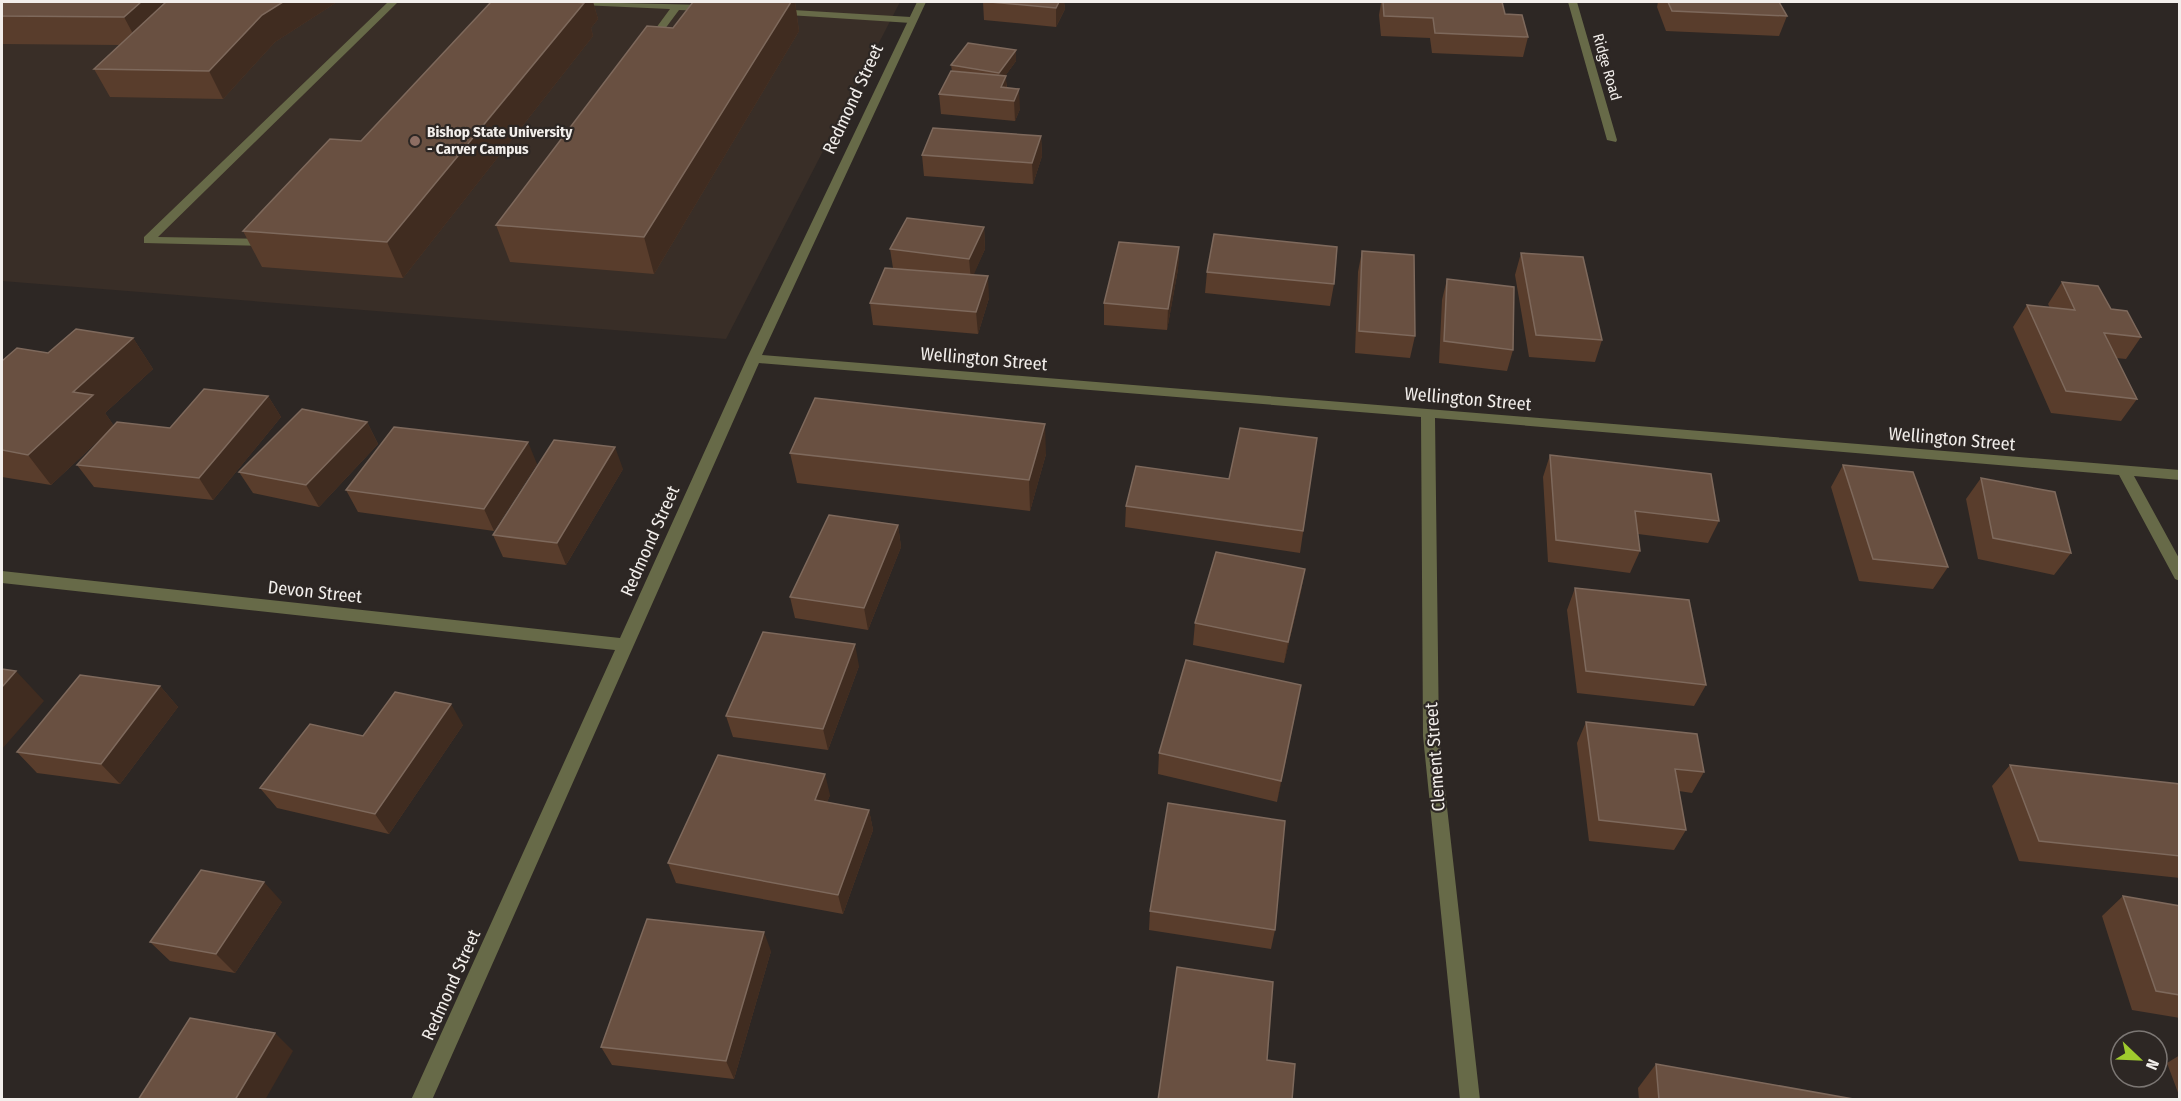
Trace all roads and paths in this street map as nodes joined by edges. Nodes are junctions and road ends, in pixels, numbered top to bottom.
1 (393, 2) edge
2 (580, 2) edge
3 (805, 2) edge
4 (921, 2) edge
5 (1572, 2) edge
6 (676, 7) junction
7 (717, 8) edge
8 (769, 11) edge
9 (801, 13) junction
10 (911, 20) junction
11 (641, 54) edge
12 (1612, 140) dead end
13 (275, 235) edge
14 (754, 358) junction
15 (1428, 414) junction
16 (2124, 471) junction
17 (2180, 475) edge
18 (2180, 575) edge
19 (2, 576) edge
20 (624, 645) junction
21 (421, 1100) edge
22 (1470, 1100) edge

1 - 13 street
2 - 6 street
3 - 9 street
4 - 10 street, Redmond Street
5 - 12 street, Ridge Road
6 - 7 street
6 - 11 street
8 - 9 street
9 - 10 street
10 - 14 street, Redmond Street
14 - 15 street, Wellington Street
14 - 20 street, Redmond Street
15 - 16 street, Wellington Street
15 - 22 street, Clement Street
16 - 17 street, Wellington Street
16 - 18 street
19 - 20 street, Devon Street
20 - 21 street, Redmond Street

